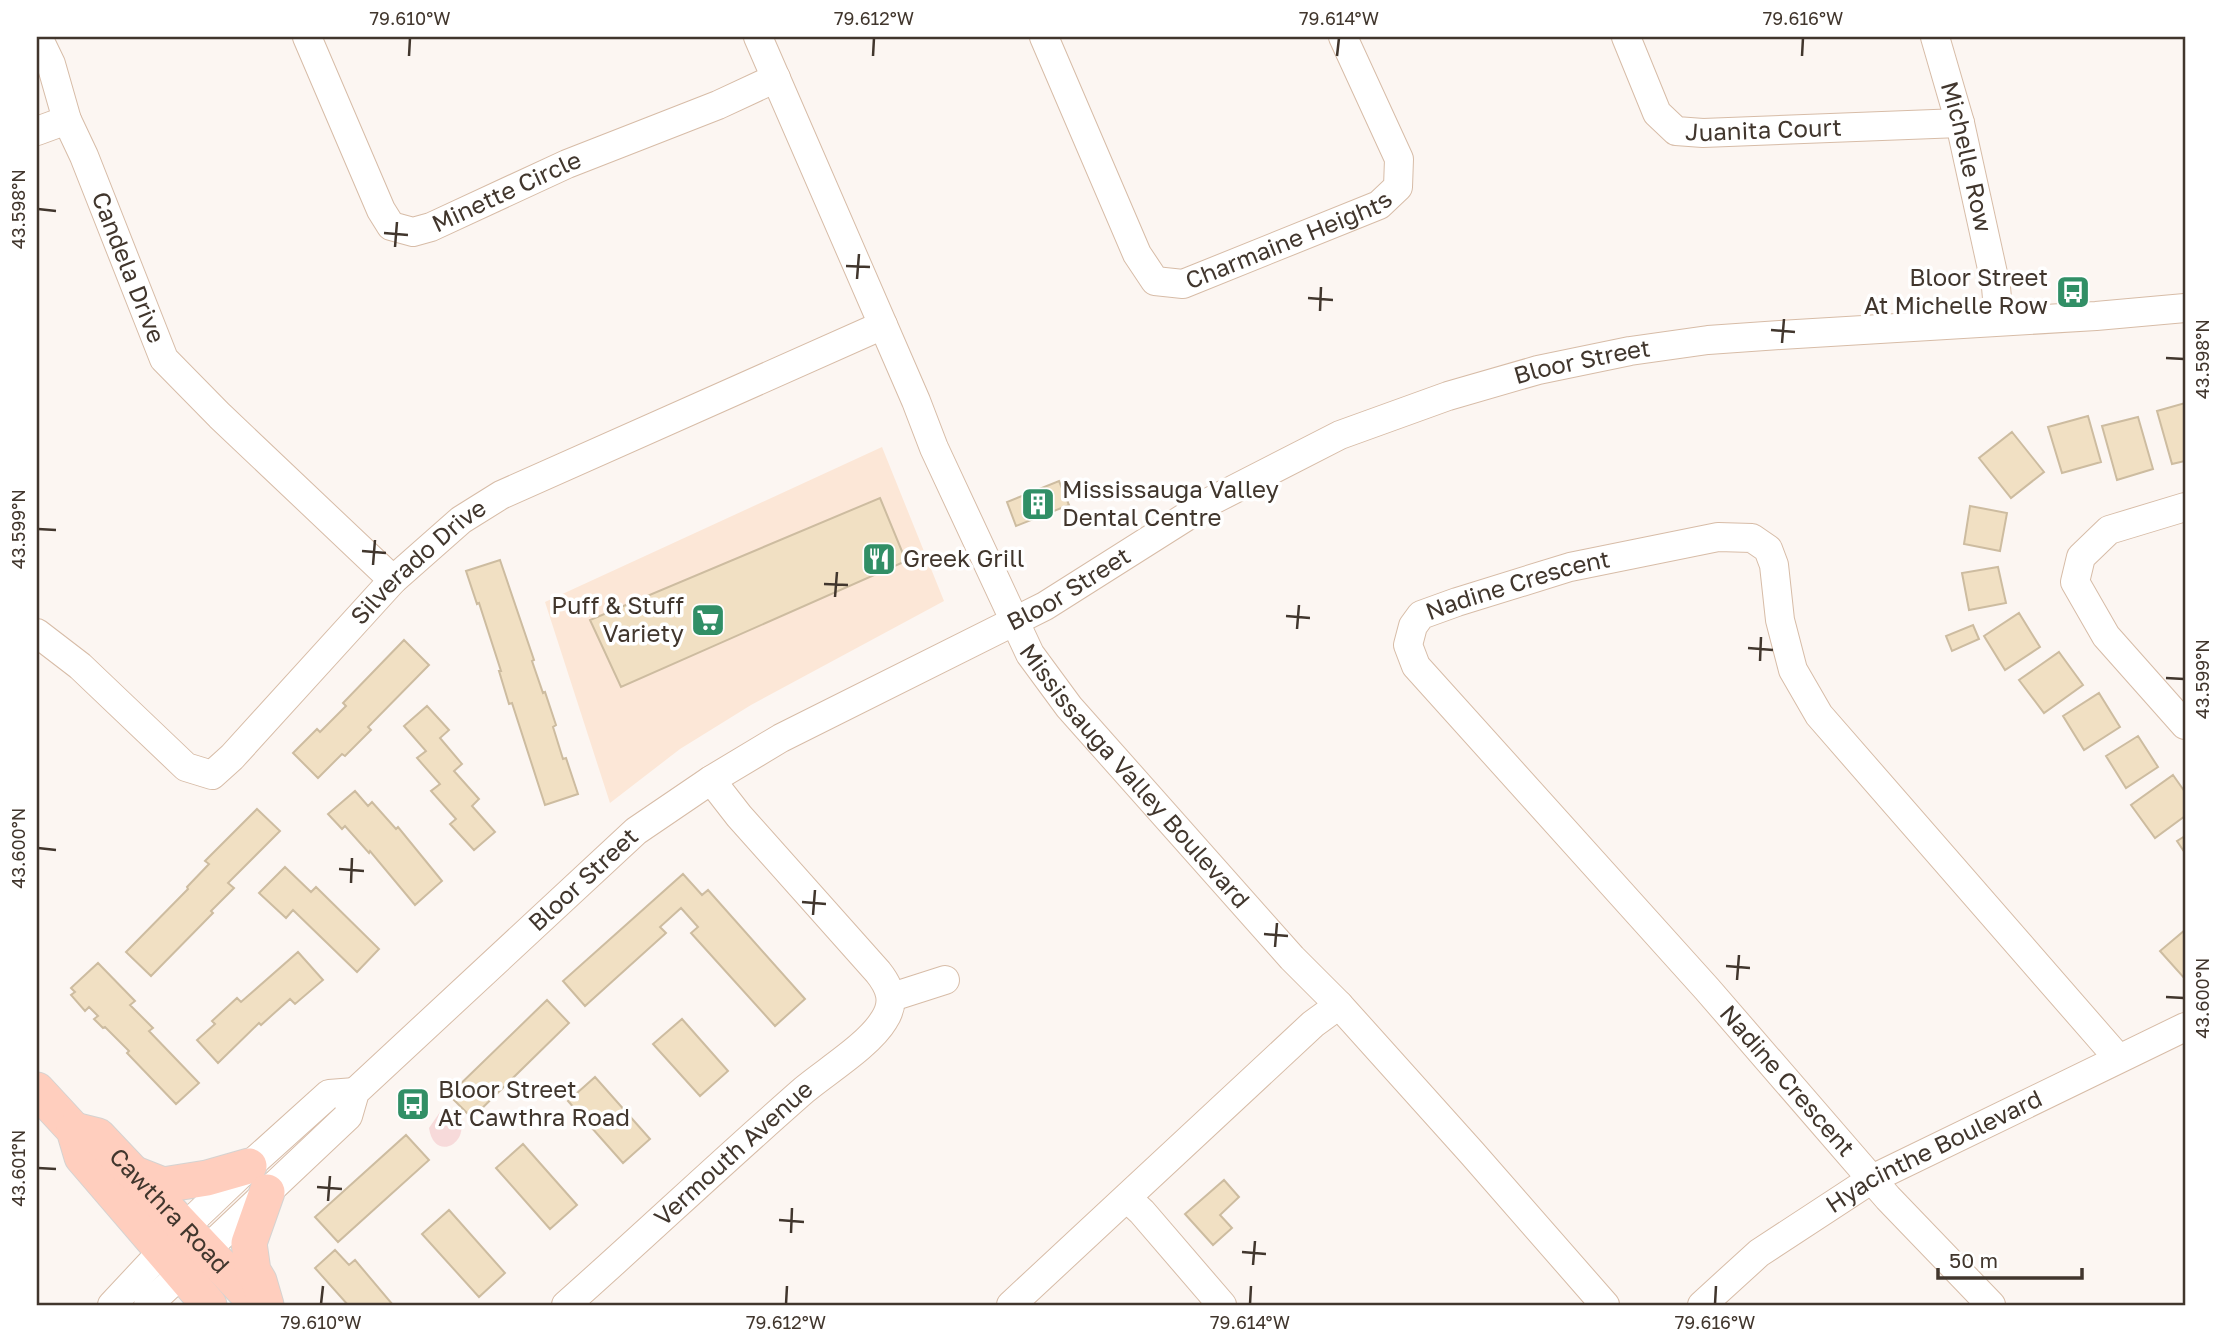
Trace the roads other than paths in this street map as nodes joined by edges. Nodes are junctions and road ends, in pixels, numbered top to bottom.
1 (38, 37) edge
2 (307, 37) edge
3 (758, 37) edge
4 (1044, 37) edge
5 (1343, 37) edge
6 (1626, 37) edge
7 (1935, 37) edge
8 (776, 78) junction
9 (67, 120) junction
10 (1960, 123) junction
11 (37, 131) edge
12 (2185, 308) edge
13 (1998, 321) junction
14 (883, 325) junction
15 (2185, 507) edge
16 (393, 580) junction
17 (1014, 621) junction
18 (37, 633) edge
19 (2185, 725) edge
20 (711, 780) junction
21 (945, 980) dead end
22 (892, 997) junction
23 (1339, 1004) junction
24 (2185, 1027) edge
25 (2118, 1058) junction
26 (37, 1090) edge
27 (74, 1130) junction
28 (135, 1174) junction
29 (258, 1179) junction
30 (1872, 1179) junction
31 (1128, 1199) junction
32 (182, 1251) junction
33 (112, 1305) edge
34 (148, 1305) edge
35 (209, 1305) edge
36 (258, 1305) edge
37 (266, 1305) edge
38 (566, 1305) edge
39 (1011, 1305) edge
40 (1222, 1305) edge
41 (1605, 1305) edge
42 (1702, 1305) edge
43 (1991, 1305) edge

1 - 9 street, Candela Drive
2 - 8 street, Minette Circle
3 - 8 street, Mississauga Valley Boulevard
4 - 5 street, Charmaine Heights
6 - 10 street, Juanita Court
7 - 10 street, Michelle Row
8 - 14 street, Mississauga Valley Boulevard
9 - 11 street
9 - 16 street, Candela Drive
10 - 13 street, Michelle Row
12 - 13 street, Bloor Street
13 - 17 street, Bloor Street
14 - 16 street, Silverado Drive
14 - 17 street, Mississauga Valley Boulevard
15 - 19 street
16 - 18 street, Silverado Drive
17 - 20 street, Bloor Street
17 - 23 street, Mississauga Valley Boulevard
20 - 22 street
20 - 29 street, Bloor Street
21 - 22 street
22 - 38 street, Vermouth Avenue
23 - 31 street
23 - 41 street, Mississauga Valley Boulevard
24 - 25 street, Hyacinthe Boulevard
25 - 30 street, Hyacinthe Boulevard
25 - 30 street, Nadine Crescent
26 - 27 main road, Cawthra Road
27 - 28 main road, Cawthra Road
27 - 32 main road, Cawthra Road
28 - 29 main road
28 - 32 main road, Cawthra Road
29 - 32 street, Bloor Street
29 - 37 main road
30 - 42 street, Hyacinthe Boulevard
30 - 43 street, Nadine Crescent
31 - 39 street
31 - 40 street
32 - 33 street, Bloor Street
32 - 34 street, Bloor Street
32 - 35 main road, Cawthra Road
32 - 36 main road, Cawthra Road

